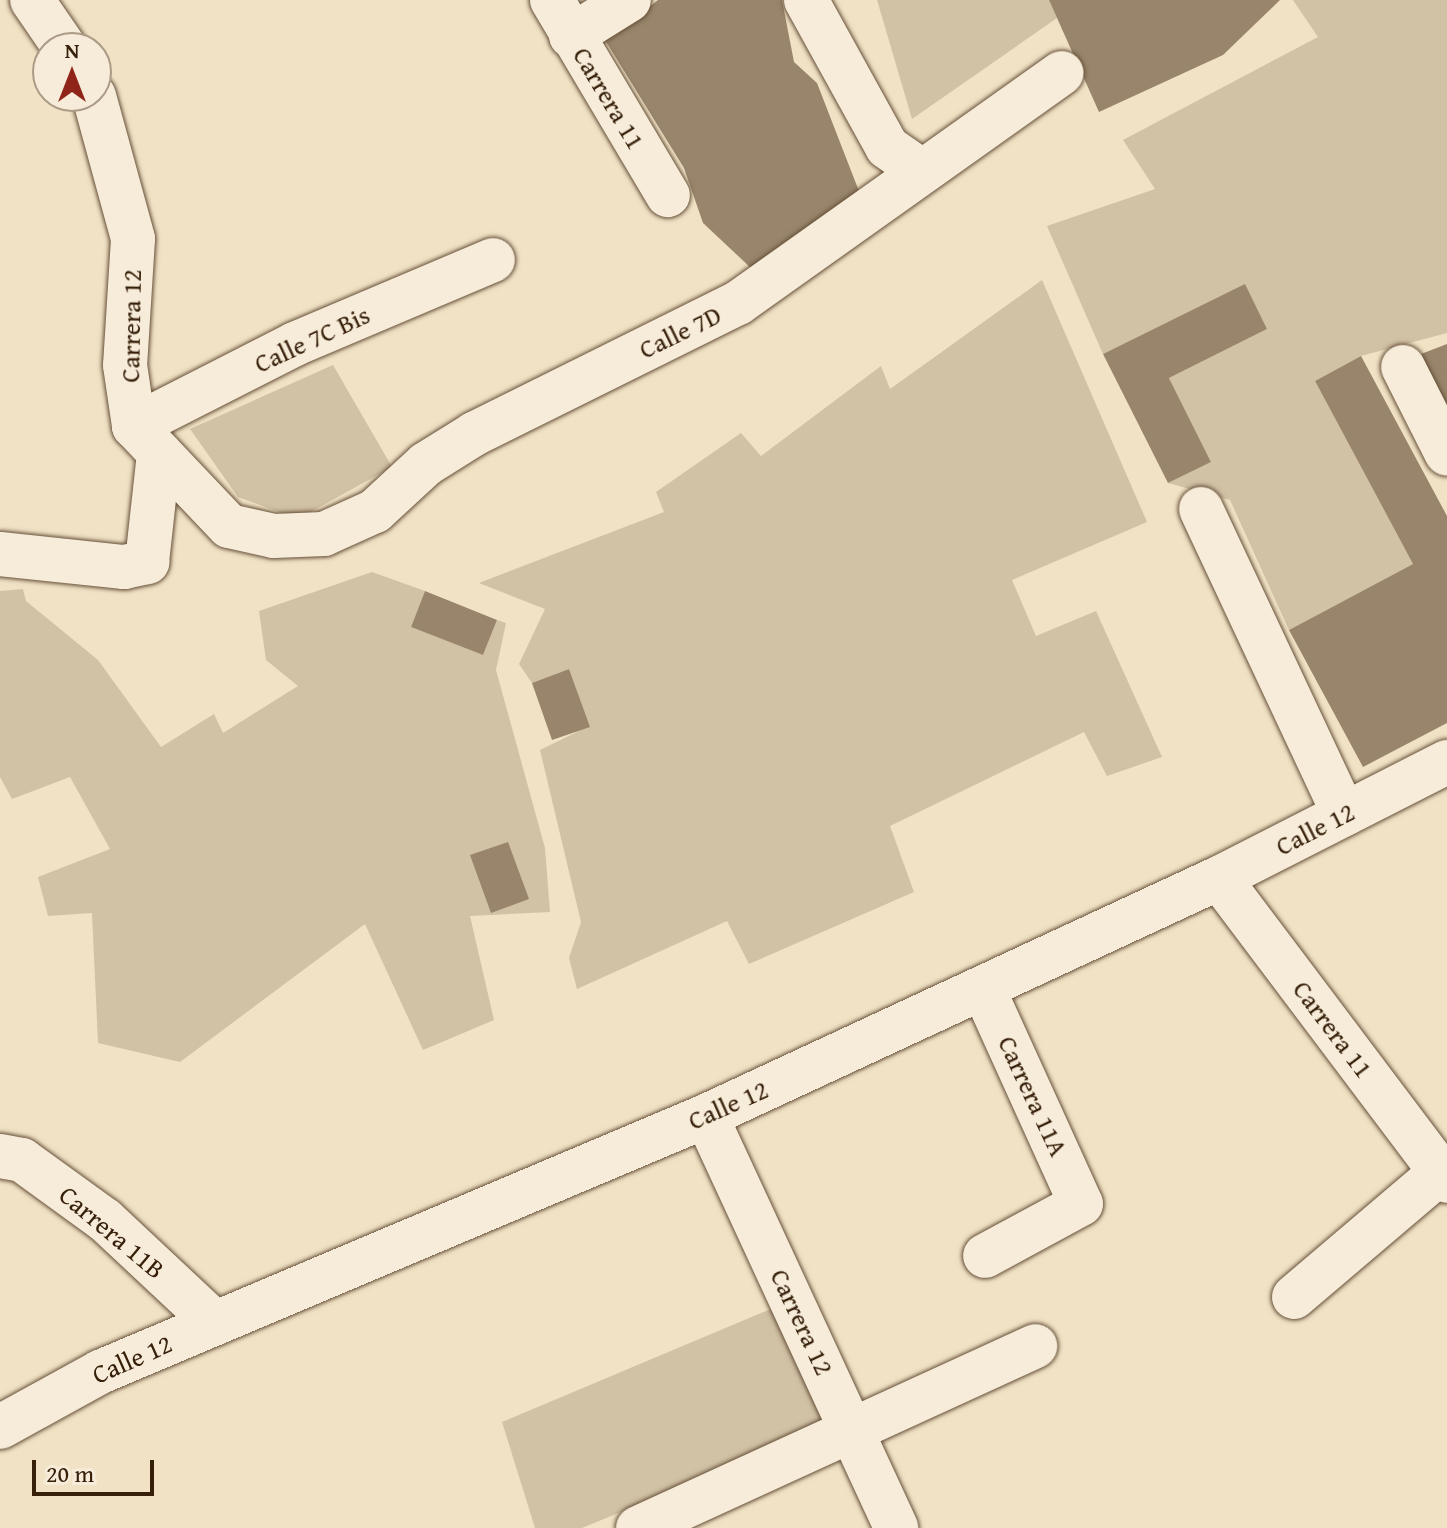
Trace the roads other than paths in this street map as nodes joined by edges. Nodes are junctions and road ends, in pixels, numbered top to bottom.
1 (32, 0) edge
2 (629, 0) edge
3 (806, 0) edge
4 (562, 18) edge
5 (54, 32) edge
6 (1062, 73) dead end
7 (98, 112) edge
8 (920, 170) junction
9 (668, 195) dead end
10 (493, 260) dead end
11 (1403, 367) dead end
12 (147, 439) junction
13 (1447, 454) edge
14 (1201, 509) dead end
15 (0, 554) edge
16 (1447, 762) edge
17 (1344, 814) junction
18 (1219, 878) junction
19 (983, 988) junction
20 (706, 1116) junction
21 (0, 1156) edge
22 (1444, 1176) edge
23 (985, 1256) dead end
24 (1294, 1297) dead end
25 (215, 1323) junction
26 (1035, 1346) dead end
27 (0, 1427) edge
28 (852, 1429) junction
29 (638, 1528) edge
30 (896, 1528) edge

1 - 5 street
2 - 4 street
3 - 8 street
4 - 9 street, Carrera 11
6 - 8 street, Calle 7D
7 - 12 street, Carrera 12
8 - 12 street, Calle 7D
10 - 12 street, Calle 7C Bis
11 - 13 street
12 - 15 street, Carrera 12
14 - 17 street
16 - 17 street, Calle 12
17 - 18 street, Calle 12
18 - 19 street, Calle 12
18 - 22 street, Carrera 11
19 - 20 street, Calle 12
19 - 23 street, Carrera 11A
20 - 25 street, Calle 12
20 - 28 street, Carrera 12
21 - 25 street, Carrera 11B
22 - 24 street
25 - 27 street, Calle 12
26 - 28 street
28 - 29 street
28 - 30 street, Carrera 12

